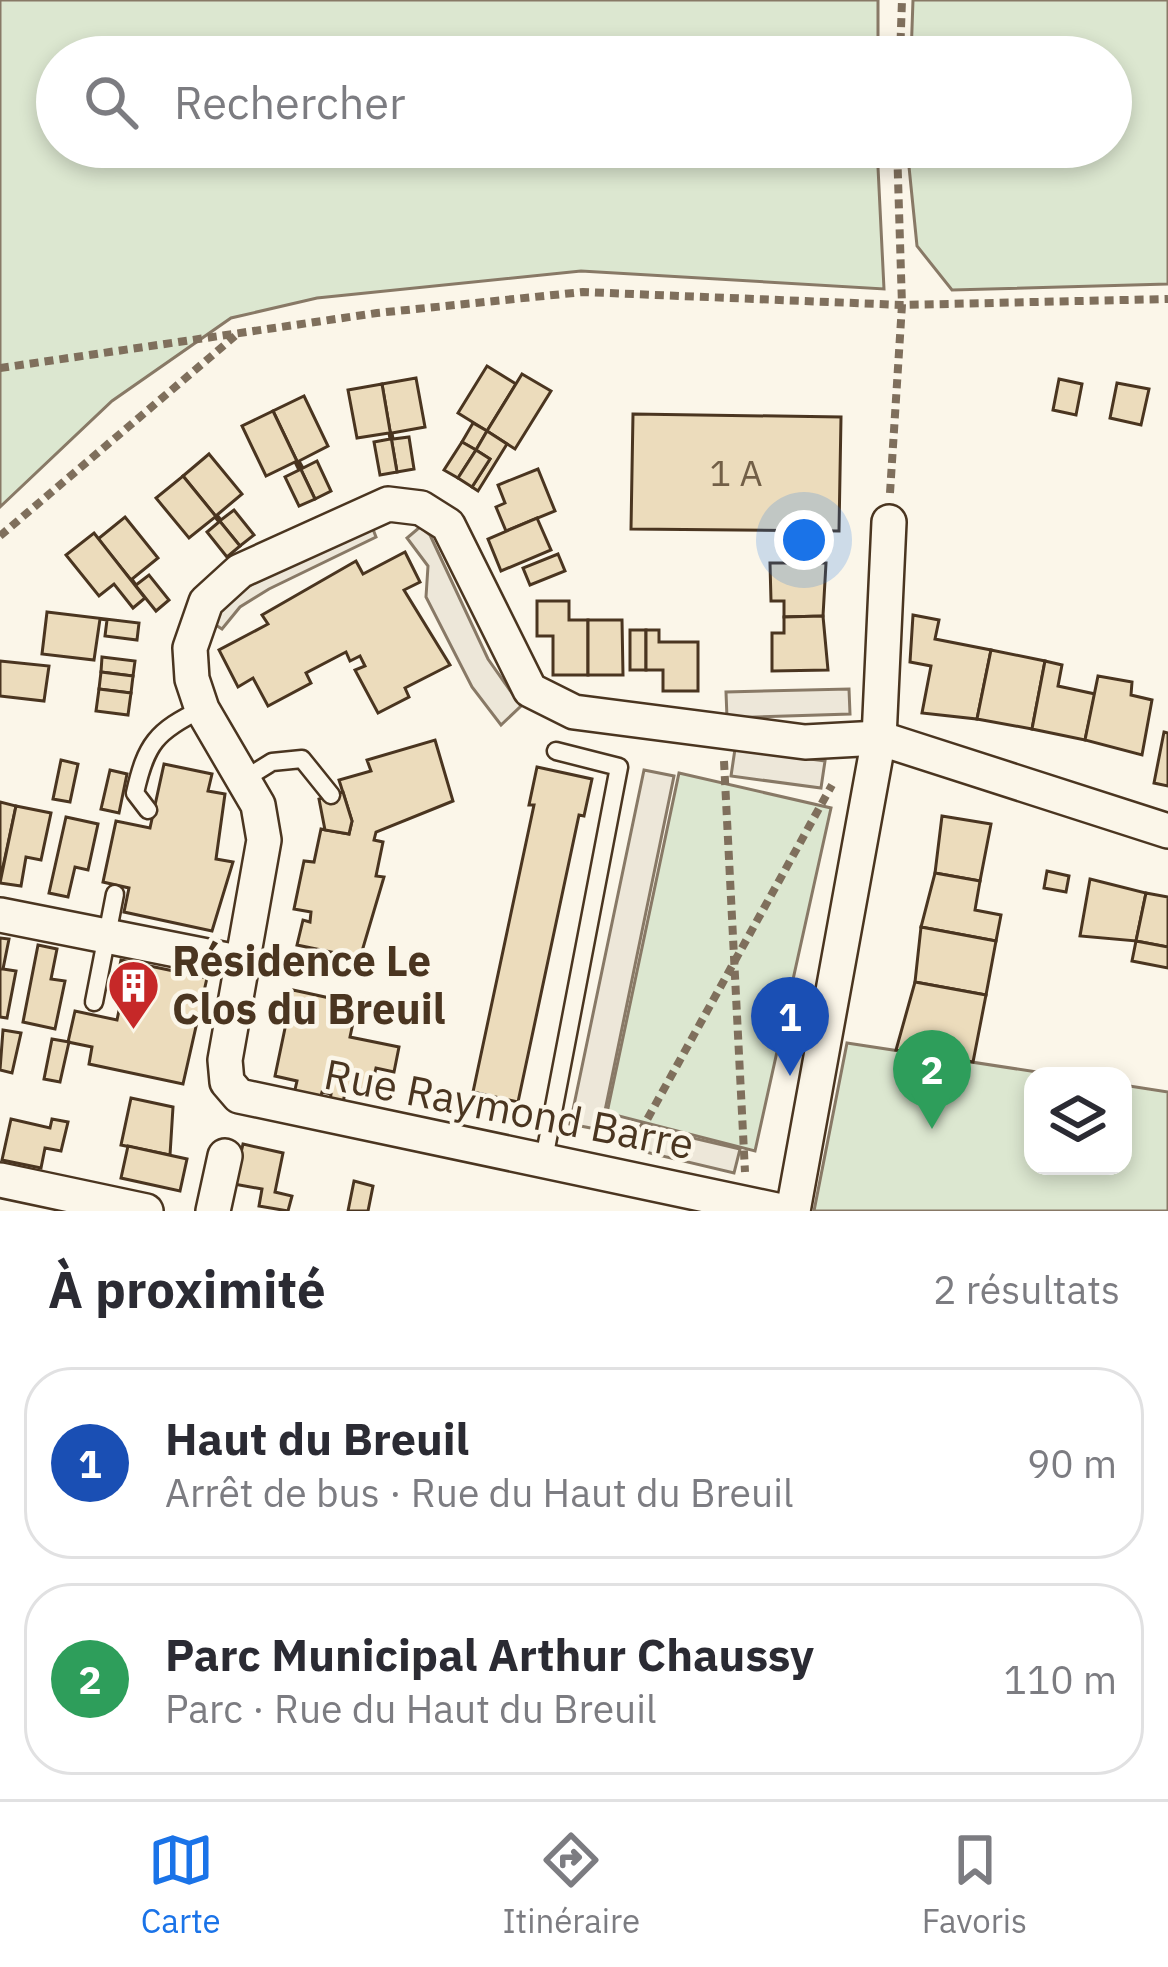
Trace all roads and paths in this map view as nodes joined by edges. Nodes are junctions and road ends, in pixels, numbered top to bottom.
1 (902, 0) edge
2 (901, 36) edge
3 (898, 168) edge
4 (1168, 299) edge
5 (902, 305) junction
6 (236, 335) junction
7 (0, 368) edge
8 (889, 522) joint
9 (0, 536) edge
10 (202, 709) junction
11 (722, 732) junction
12 (864, 738) junction
13 (556, 752) dead end
14 (243, 780) junction
15 (331, 795) dead end
16 (148, 811) dead end
17 (1168, 831) edge
18 (116, 894) dead end
19 (0, 915) edge
20 (107, 937) junction
21 (735, 963) junction
22 (242, 964) junction
23 (94, 1002) dead end
24 (225, 1156) dead end
25 (544, 1160) junction
26 (616, 1175) junction
27 (0, 1180) edge
28 (746, 1203) junction
29 (146, 1211) edge
30 (213, 1211) edge
31 (781, 1211) edge
32 (793, 1211) edge

1 - 2 path
3 - 5 path
4 - 5 path
5 - 6 path
5 - 8 path
6 - 7 path
6 - 9 path
8 - 12 street
10 - 11 street
10 - 14 street
10 - 16 lane
11 - 12 street
11 - 21 path
12 - 17 street
12 - 21 path
12 - 32 street
13 - 25 lane
14 - 15 lane
14 - 22 street
18 - 20 lane
19 - 20 street
20 - 22 street
20 - 23 lane
21 - 26 path
21 - 28 path
22 - 25 street, Rue Raymond Barre
24 - 30 street
25 - 26 street, Rue Raymond Barre
26 - 28 street, Rue Raymond Barre
27 - 29 street
28 - 31 street, Rue Raymond Barre

